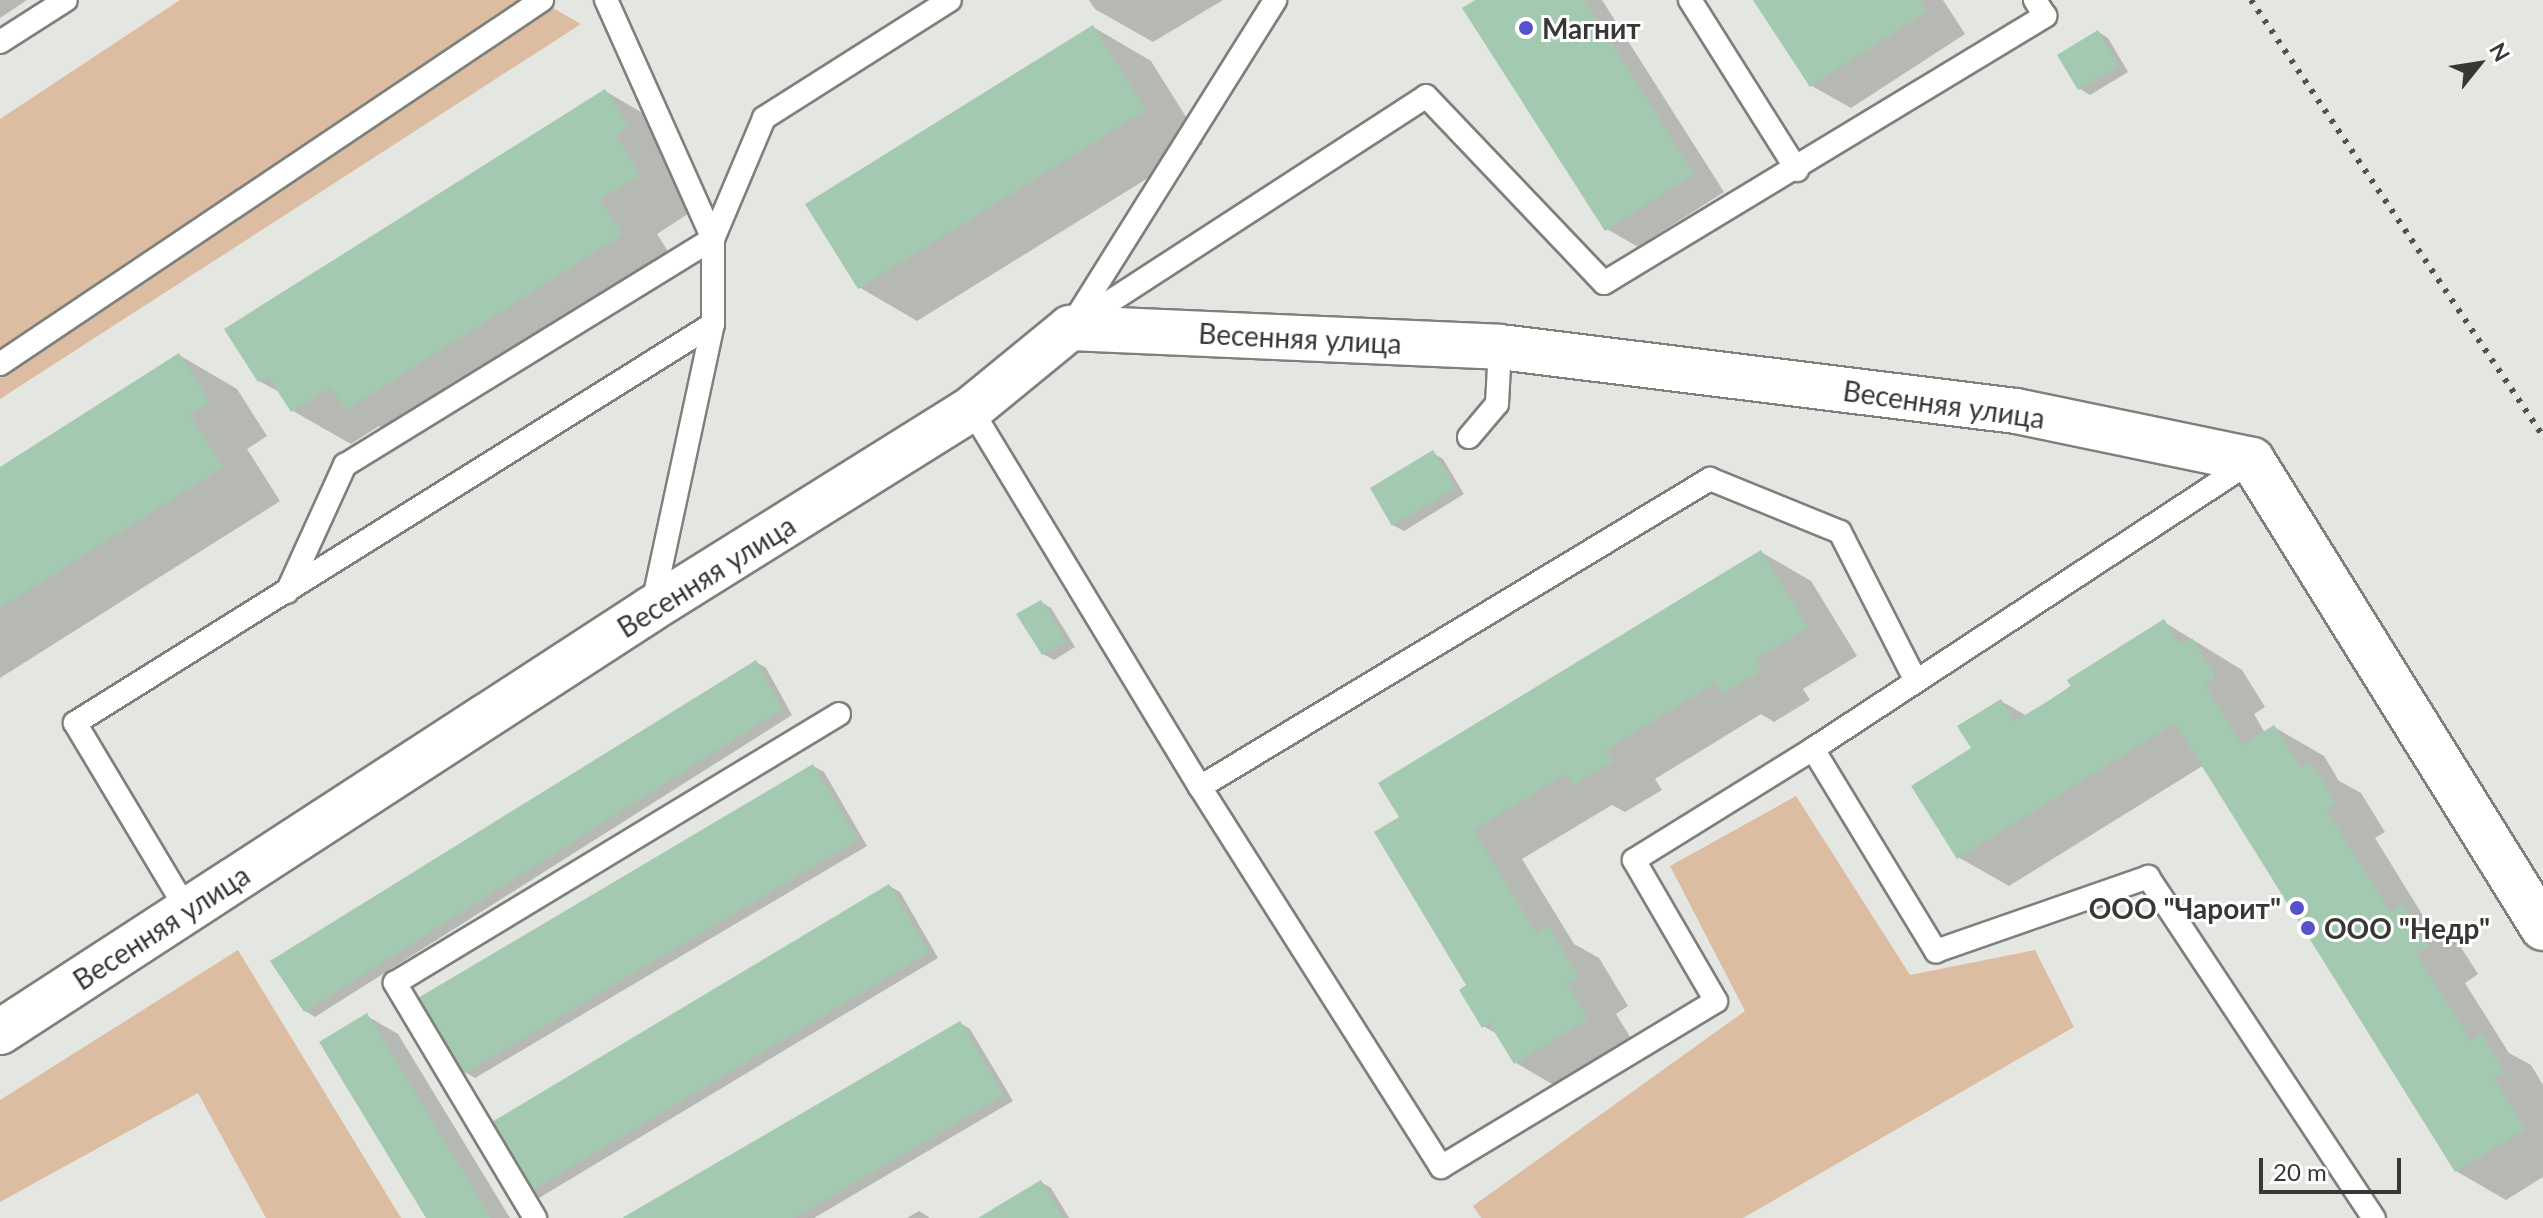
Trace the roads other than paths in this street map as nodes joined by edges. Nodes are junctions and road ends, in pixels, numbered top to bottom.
1 (66, 0) edge
2 (542, 0) edge
3 (606, 0) edge
4 (950, 0) edge
5 (1275, 0) edge
6 (1690, 0) edge
7 (2035, 0) edge
8 (0, 42) edge
9 (1797, 170) junction
10 (713, 239) junction
11 (713, 324) junction
12 (1070, 328) junction
13 (1500, 347) junction
14 (0, 364) edge
15 (971, 409) junction
16 (1469, 437) dead end
17 (2252, 460) junction
18 (287, 592) junction
19 (651, 609) junction
20 (1916, 681) junction
21 (839, 714) dead end
22 (1813, 749) junction
23 (1200, 787) junction
24 (187, 910) junction
25 (2543, 928) edge
26 (0, 1032) edge
27 (535, 1218) edge
28 (2374, 1218) edge

1 - 8 lane
2 - 14 lane
3 - 10 lane
4 - 10 lane
5 - 12 lane
6 - 9 lane
7 - 9 lane
9 - 12 lane
10 - 11 lane
10 - 18 lane
11 - 18 lane
11 - 19 lane
12 - 13 street, Весенняя улица
12 - 15 street, Весенняя улица
13 - 16 lane
13 - 17 street, Весенняя улица
15 - 19 street, Весенняя улица
15 - 23 lane
17 - 20 lane
17 - 25 street
18 - 24 lane
19 - 24 street, Весенняя улица
20 - 22 lane
20 - 23 lane
21 - 27 lane
22 - 23 lane
22 - 28 lane
24 - 26 street, Весенняя улица

